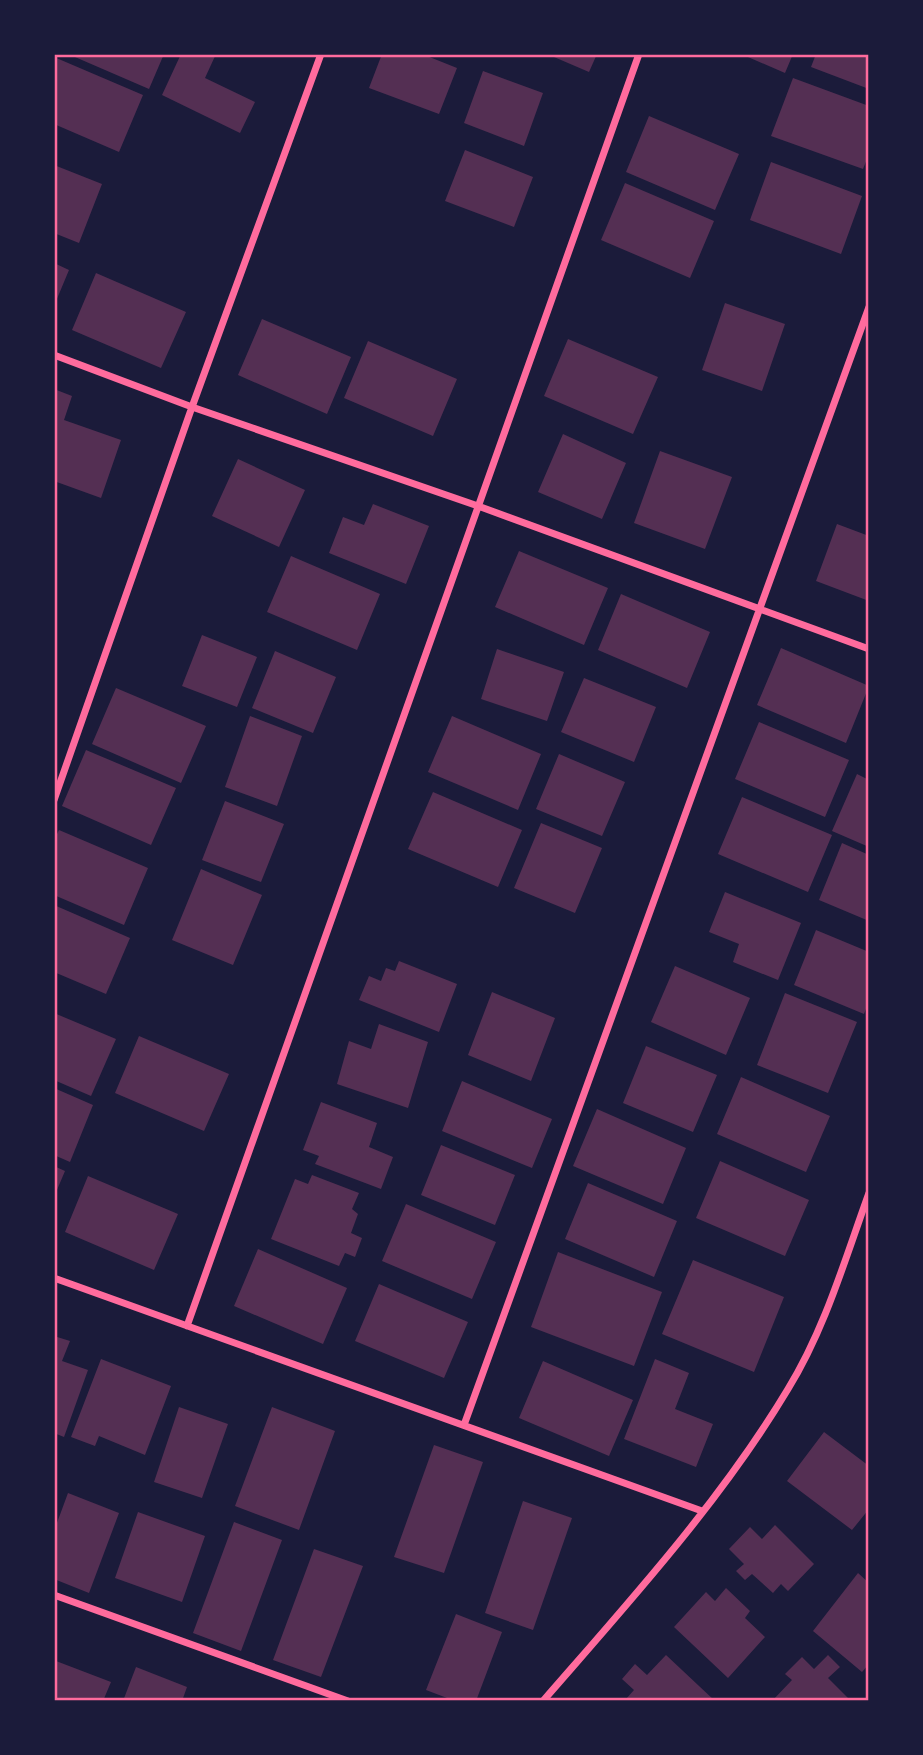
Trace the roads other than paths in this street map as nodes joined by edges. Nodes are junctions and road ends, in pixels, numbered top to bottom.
1 (321, 54) edge
2 (639, 54) edge
3 (869, 307) edge
4 (54, 355) edge
5 (192, 407) junction
6 (478, 506) junction
7 (759, 610) junction
8 (869, 649) edge
9 (54, 800) edge
10 (869, 1193) edge
11 (54, 1278) edge
12 (187, 1326) junction
13 (464, 1426) junction
14 (702, 1511) junction
15 (54, 1595) edge
16 (348, 1701) edge
17 (543, 1701) edge

1 - 5 street
2 - 6 street
3 - 7 street
4 - 5 street
5 - 6 street
5 - 9 street
6 - 7 street
6 - 12 street
7 - 8 street
7 - 13 street
10 - 14 street
11 - 12 street
12 - 13 street
13 - 14 street
14 - 17 street
15 - 16 street

